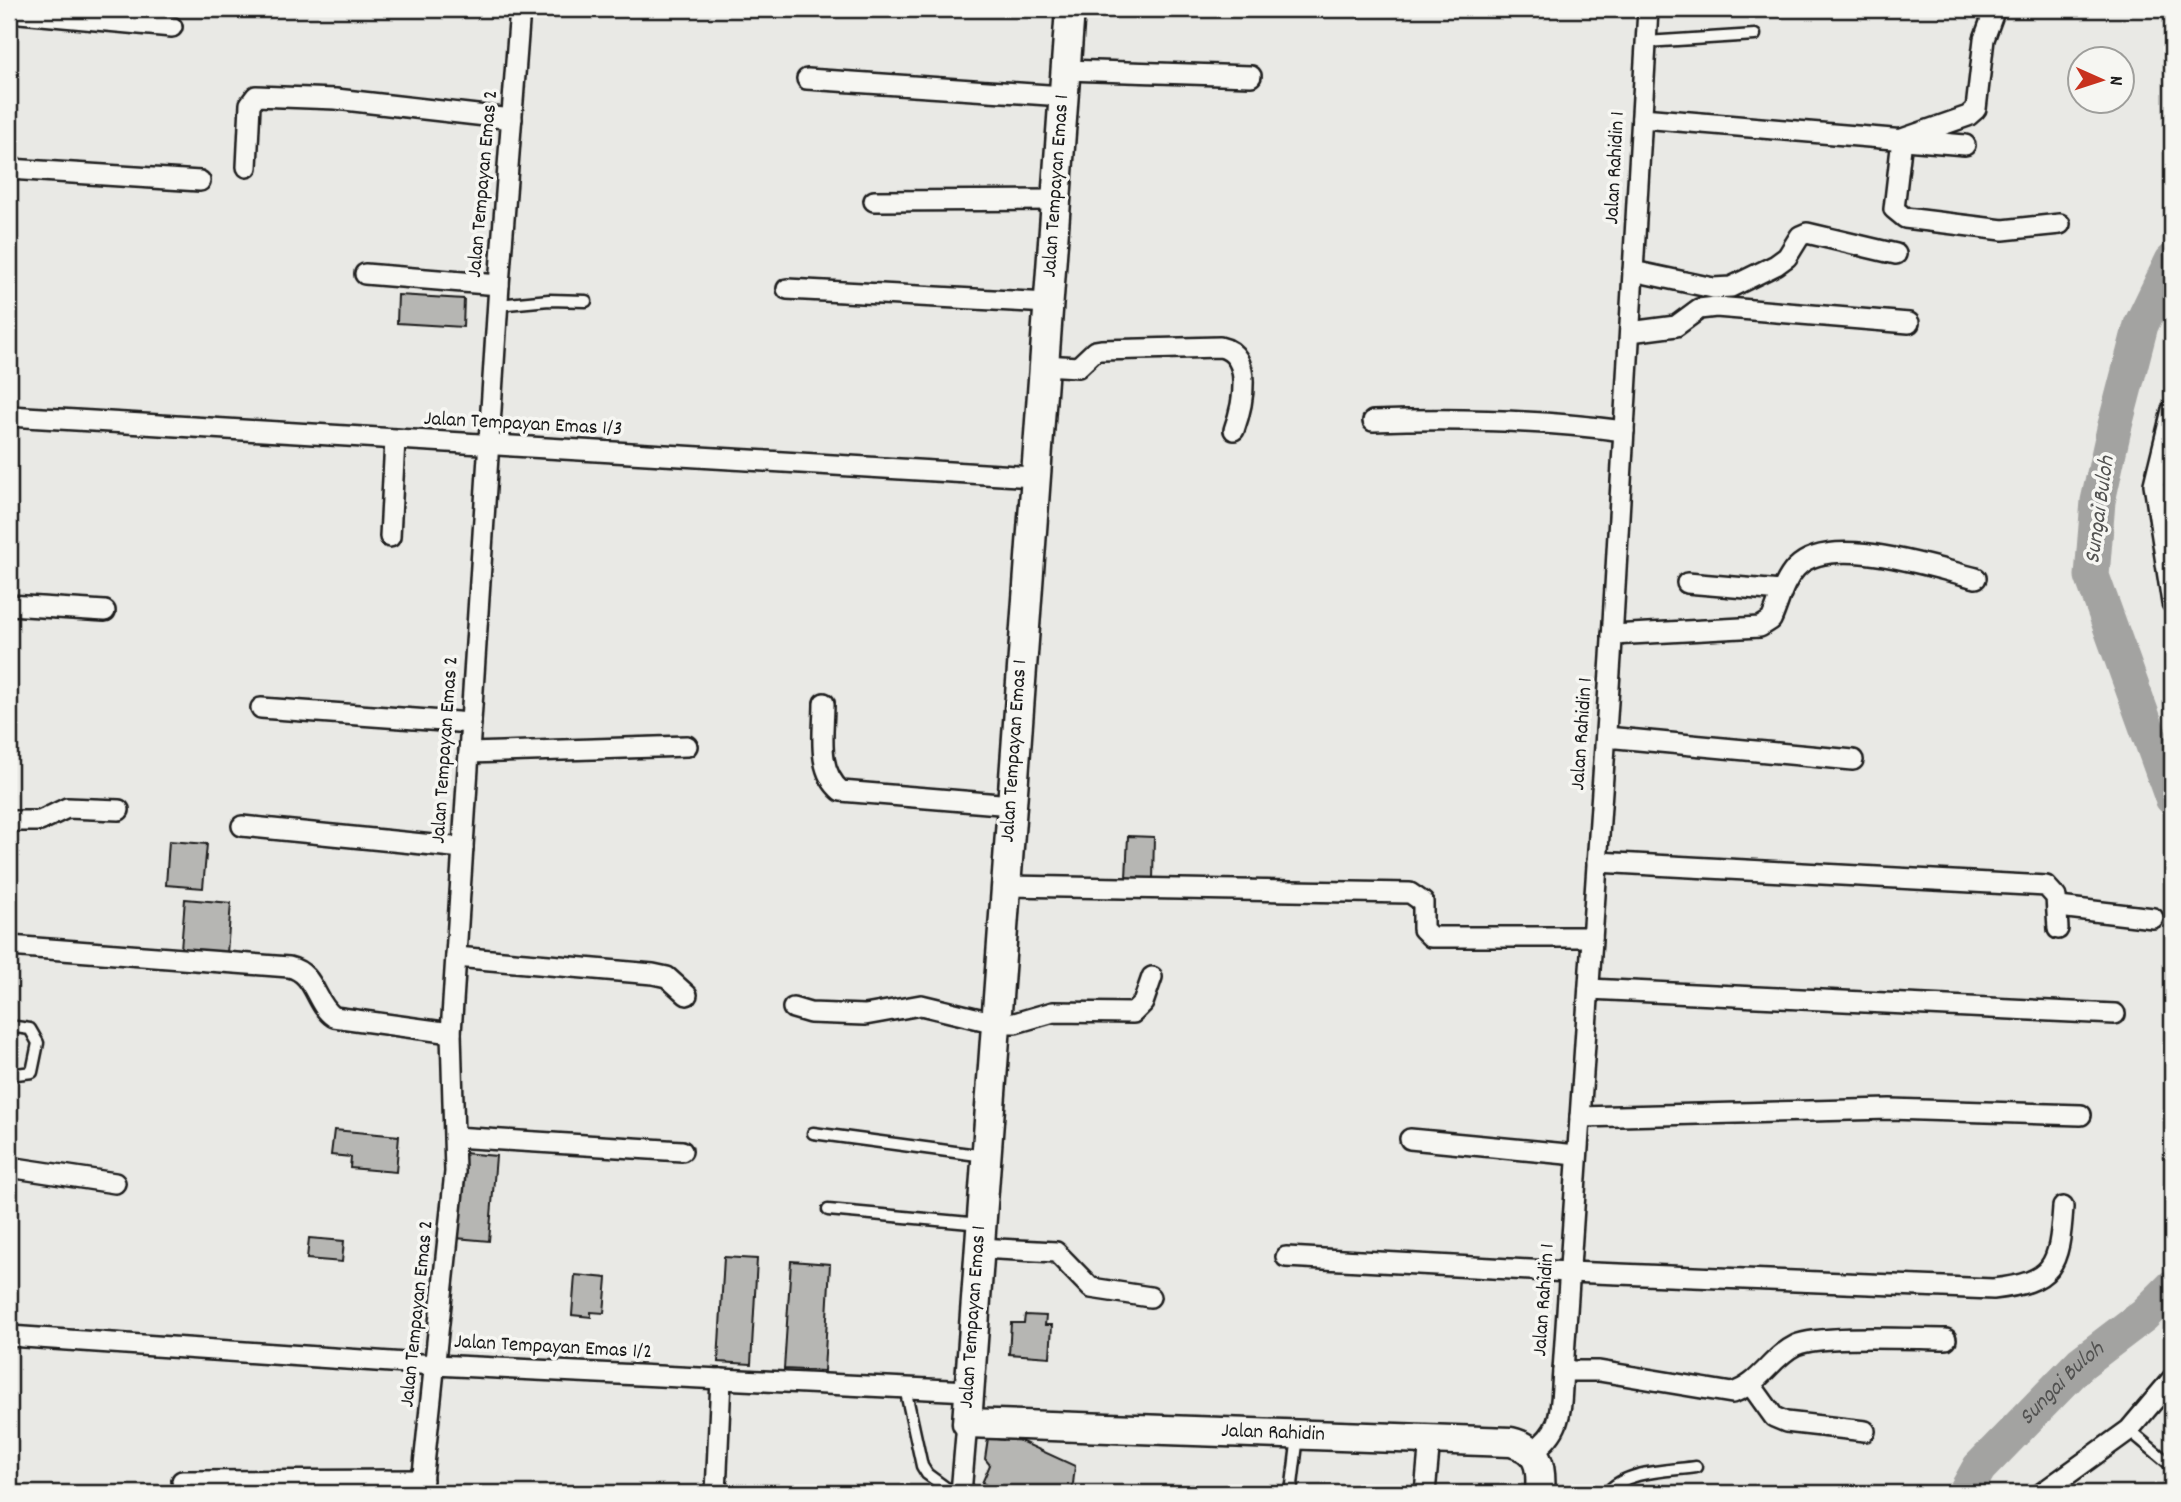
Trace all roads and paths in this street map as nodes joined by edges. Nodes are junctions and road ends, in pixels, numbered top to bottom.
1 (520, 9) edge
2 (1070, 9) edge
3 (1648, 9) edge
4 (1995, 9) edge
5 (9, 12) edge
6 (172, 27) dead end
7 (1755, 35) dead end
8 (1646, 42) junction
9 (1251, 76) dead end
10 (807, 79) dead end
11 (1064, 83) junction
12 (1642, 118) junction
13 (512, 119) junction
14 (1902, 139) junction
15 (1965, 145) dead end
16 (247, 167) dead end
17 (9, 169) edge
18 (200, 181) dead end
19 (1056, 200) junction
20 (874, 201) dead end
21 (2060, 224) dead end
22 (1896, 254) dead end
23 (1633, 271) junction
24 (365, 274) dead end
25 (499, 285) junction
26 (787, 289) dead end
27 (586, 301) dead end
28 (1048, 303) junction
29 (498, 305) junction
30 (1909, 323) dead end
31 (1630, 332) junction
32 (1044, 365) junction
33 (2172, 410) edge
34 (9, 415) edge
35 (1373, 421) dead end
36 (1234, 429) dead end
37 (1624, 431) junction
38 (395, 440) junction
39 (489, 446) junction
40 (1035, 478) junction
41 (390, 537) dead end
42 (1976, 578) dead end
43 (1688, 583) dead end
44 (1781, 591) junction
45 (2172, 603) edge
46 (9, 605) edge
47 (105, 611) dead end
48 (1612, 635) junction
49 (824, 703) dead end
50 (261, 708) dead end
51 (471, 723) junction
52 (1606, 737) junction
53 (687, 746) dead end
54 (469, 753) junction
55 (1853, 761) dead end
56 (1012, 805) junction
57 (119, 810) dead end
58 (9, 821) edge
59 (242, 826) dead end
60 (463, 848) junction
61 (1597, 862) junction
62 (1006, 886) junction
63 (2059, 907) junction
64 (2153, 918) dead end
65 (2058, 929) dead end
66 (1592, 937) junction
67 (9, 946) edge
68 (456, 957) junction
69 (1152, 977) dead end
70 (1590, 989) junction
71 (687, 995) dead end
72 (793, 1008) dead end
73 (2115, 1014) dead end
74 (996, 1023) junction
75 (9, 1027) edge
76 (450, 1033) junction
77 (9, 1075) edge
78 (2081, 1115) dead end
79 (1580, 1117) junction
80 (813, 1133) dead end
81 (454, 1137) junction
82 (1410, 1139) dead end
83 (682, 1151) dead end
84 (1577, 1154) junction
85 (986, 1156) junction
86 (9, 1167) edge
87 (116, 1183) dead end
88 (2063, 1207) dead end
89 (828, 1210) dead end
90 (980, 1236) junction
91 (1286, 1257) dead end
92 (1569, 1272) junction
93 (1150, 1297) dead end
94 (9, 1336) edge
95 (1946, 1339) dead end
96 (435, 1365) junction
97 (1563, 1371) junction
98 (722, 1379) junction
99 (2172, 1379) edge
100 (1751, 1385) junction
101 (905, 1388) junction
102 (969, 1391) junction
103 (967, 1423) junction
104 (2129, 1430) junction
105 (1865, 1431) dead end
106 (1298, 1436) junction
107 (1430, 1439) junction
108 (1533, 1451) junction
109 (2172, 1466) edge
110 (1696, 1467) dead end
111 (182, 1481) dead end
112 (422, 1487) edge
113 (716, 1493) edge
114 (953, 1493) edge
115 (961, 1493) edge
116 (1291, 1493) edge
117 (1426, 1493) edge
118 (1540, 1493) edge
119 (1606, 1493) edge
120 (2042, 1493) edge

1 - 13 street, Jalan Tempayan Emas 2
2 - 11 street, Jalan Tempayan Emas 1
3 - 8 street, Jalan Rahidin 1
4 - 14 street
5 - 6 street
7 - 8 lane
8 - 12 street, Jalan Rahidin 1
9 - 11 street
10 - 11 street
11 - 19 street, Jalan Tempayan Emas 1
12 - 14 street
12 - 23 street, Jalan Rahidin 1
13 - 16 street
13 - 25 street, Jalan Tempayan Emas 2
14 - 15 street
14 - 21 street
17 - 18 street
19 - 20 street
19 - 28 street, Jalan Tempayan Emas 1
22 - 23 street
23 - 31 street, Jalan Rahidin 1
24 - 25 street
25 - 29 street, Jalan Tempayan Emas 2
26 - 28 street
27 - 29 lane
28 - 32 street, Jalan Tempayan Emas 1
29 - 39 street, Jalan Tempayan Emas 2
30 - 31 street
31 - 37 street, Jalan Rahidin 1
32 - 36 street
32 - 40 street, Jalan Tempayan Emas 1
33 - 45 street
34 - 38 street, Jalan Tempayan Emas 1/3
35 - 37 street
37 - 48 street, Jalan Rahidin 1
38 - 39 street, Jalan Tempayan Emas 1/3
38 - 41 street
39 - 40 street, Jalan Tempayan Emas 1/3
39 - 51 street, Jalan Tempayan Emas 2
40 - 56 street, Jalan Tempayan Emas 1
42 - 44 street
43 - 44 street
44 - 48 street
46 - 47 street
48 - 52 street, Jalan Rahidin 1
49 - 56 street
50 - 51 street
51 - 54 street, Jalan Tempayan Emas 2
52 - 55 street
52 - 61 street, Jalan Rahidin 1
53 - 54 street
54 - 60 street, Jalan Tempayan Emas 2
56 - 62 street, Jalan Tempayan Emas 1
57 - 58 street
59 - 60 street
60 - 68 street, Jalan Tempayan Emas 2
61 - 63 street
61 - 66 street, Jalan Rahidin 1
62 - 66 street
62 - 74 street, Jalan Tempayan Emas 1
63 - 64 street
63 - 65 street
66 - 70 street, Jalan Rahidin 1
67 - 76 street
68 - 71 street
68 - 76 street, Jalan Tempayan Emas 2
69 - 74 street
70 - 73 street
70 - 79 street, Jalan Rahidin 1
72 - 74 street
74 - 85 street, Jalan Tempayan Emas 1
75 - 77 lane
76 - 81 street, Jalan Tempayan Emas 2
78 - 79 street
79 - 84 street, Jalan Rahidin 1
80 - 85 lane
81 - 83 street
81 - 96 street, Jalan Tempayan Emas 2
82 - 84 street
84 - 92 street, Jalan Rahidin 1
85 - 90 street, Jalan Tempayan Emas 1
86 - 87 street
88 - 92 street
89 - 90 lane
90 - 93 street
90 - 102 street, Jalan Tempayan Emas 1
91 - 92 street
92 - 97 street, Jalan Rahidin 1
94 - 96 street, Jalan Tempayan Emas 1/2
95 - 100 street
96 - 98 street, Jalan Tempayan Emas 1/2
96 - 112 street, Jalan Tempayan Emas 2
97 - 100 street
97 - 108 street, Jalan Rahidin 1
98 - 101 street, Jalan Tempayan Emas 1/2
98 - 113 street
99 - 104 street
100 - 105 street
101 - 102 street, Jalan Tempayan Emas 1/2
101 - 114 lane
102 - 103 street, Jalan Tempayan Emas 1
103 - 106 street, Jalan Rahidin
103 - 115 street, Jalan Tempayan Emas 1
104 - 109 lane
104 - 120 street
106 - 107 street, Jalan Rahidin
106 - 116 lane
107 - 108 street, Jalan Rahidin
107 - 117 street
108 - 118 street
110 - 119 lane
111 - 112 street

